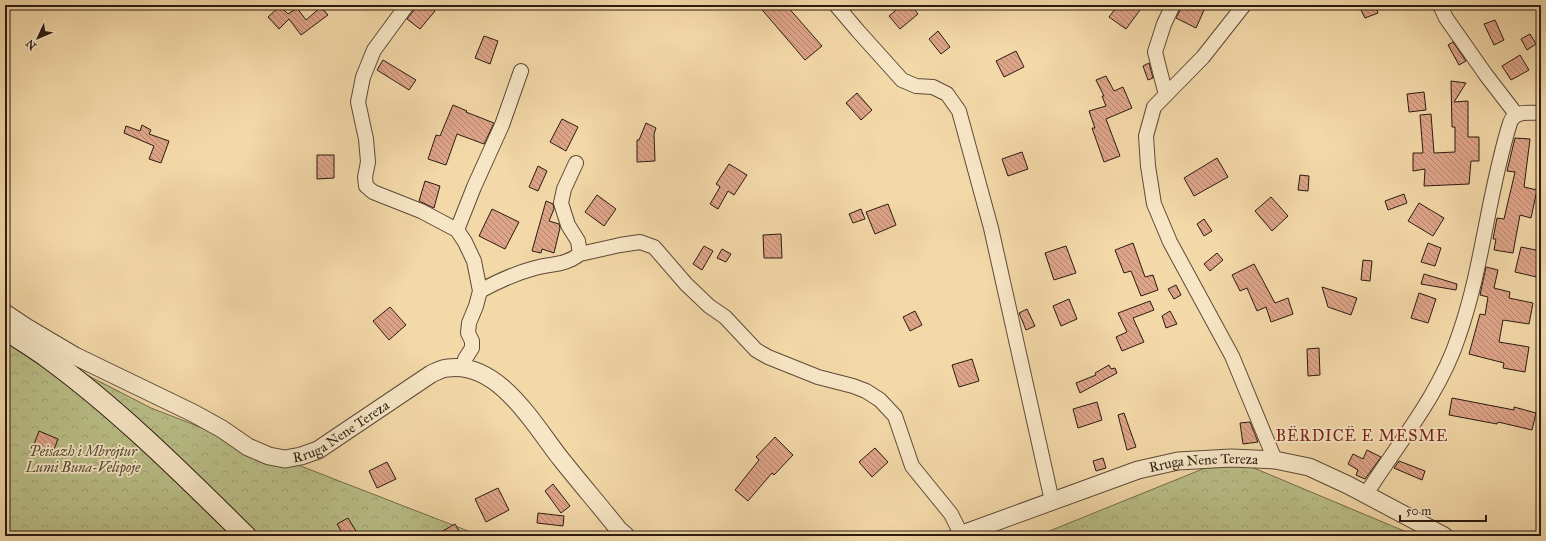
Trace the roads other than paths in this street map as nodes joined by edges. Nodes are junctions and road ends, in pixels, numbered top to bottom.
1 (407, 5) edge
2 (836, 5) edge
3 (1173, 5) edge
4 (1244, 5) edge
5 (1440, 5) edge
6 (521, 71) dead end
7 (1166, 95) junction
8 (1541, 113) edge
9 (1516, 114) junction
10 (576, 163) dead end
11 (457, 230) junction
12 (580, 254) junction
13 (480, 291) junction
14 (5, 313) edge
15 (5, 329) edge
16 (464, 368) junction
17 (1275, 460) junction
18 (1366, 494) junction
19 (1052, 501) junction
20 (959, 535) edge
21 (246, 536) edge
22 (626, 536) edge
23 (1444, 536) edge

1 - 11 street
2 - 19 street
3 - 7 street
4 - 7 street
5 - 9 street
6 - 11 street
7 - 17 street
8 - 9 street
9 - 18 street
10 - 12 street
11 - 13 street
12 - 13 street
12 - 20 street
13 - 16 street
14 - 16 street, Rruga Nene Tereza
15 - 21 main road
16 - 22 street, Rruga Nene Tereza
17 - 18 street, Rruga Nene Tereza
17 - 19 street, Rruga Nene Tereza
18 - 23 street, Rruga Nene Tereza
19 - 20 street, Rruga Nene Tereza

